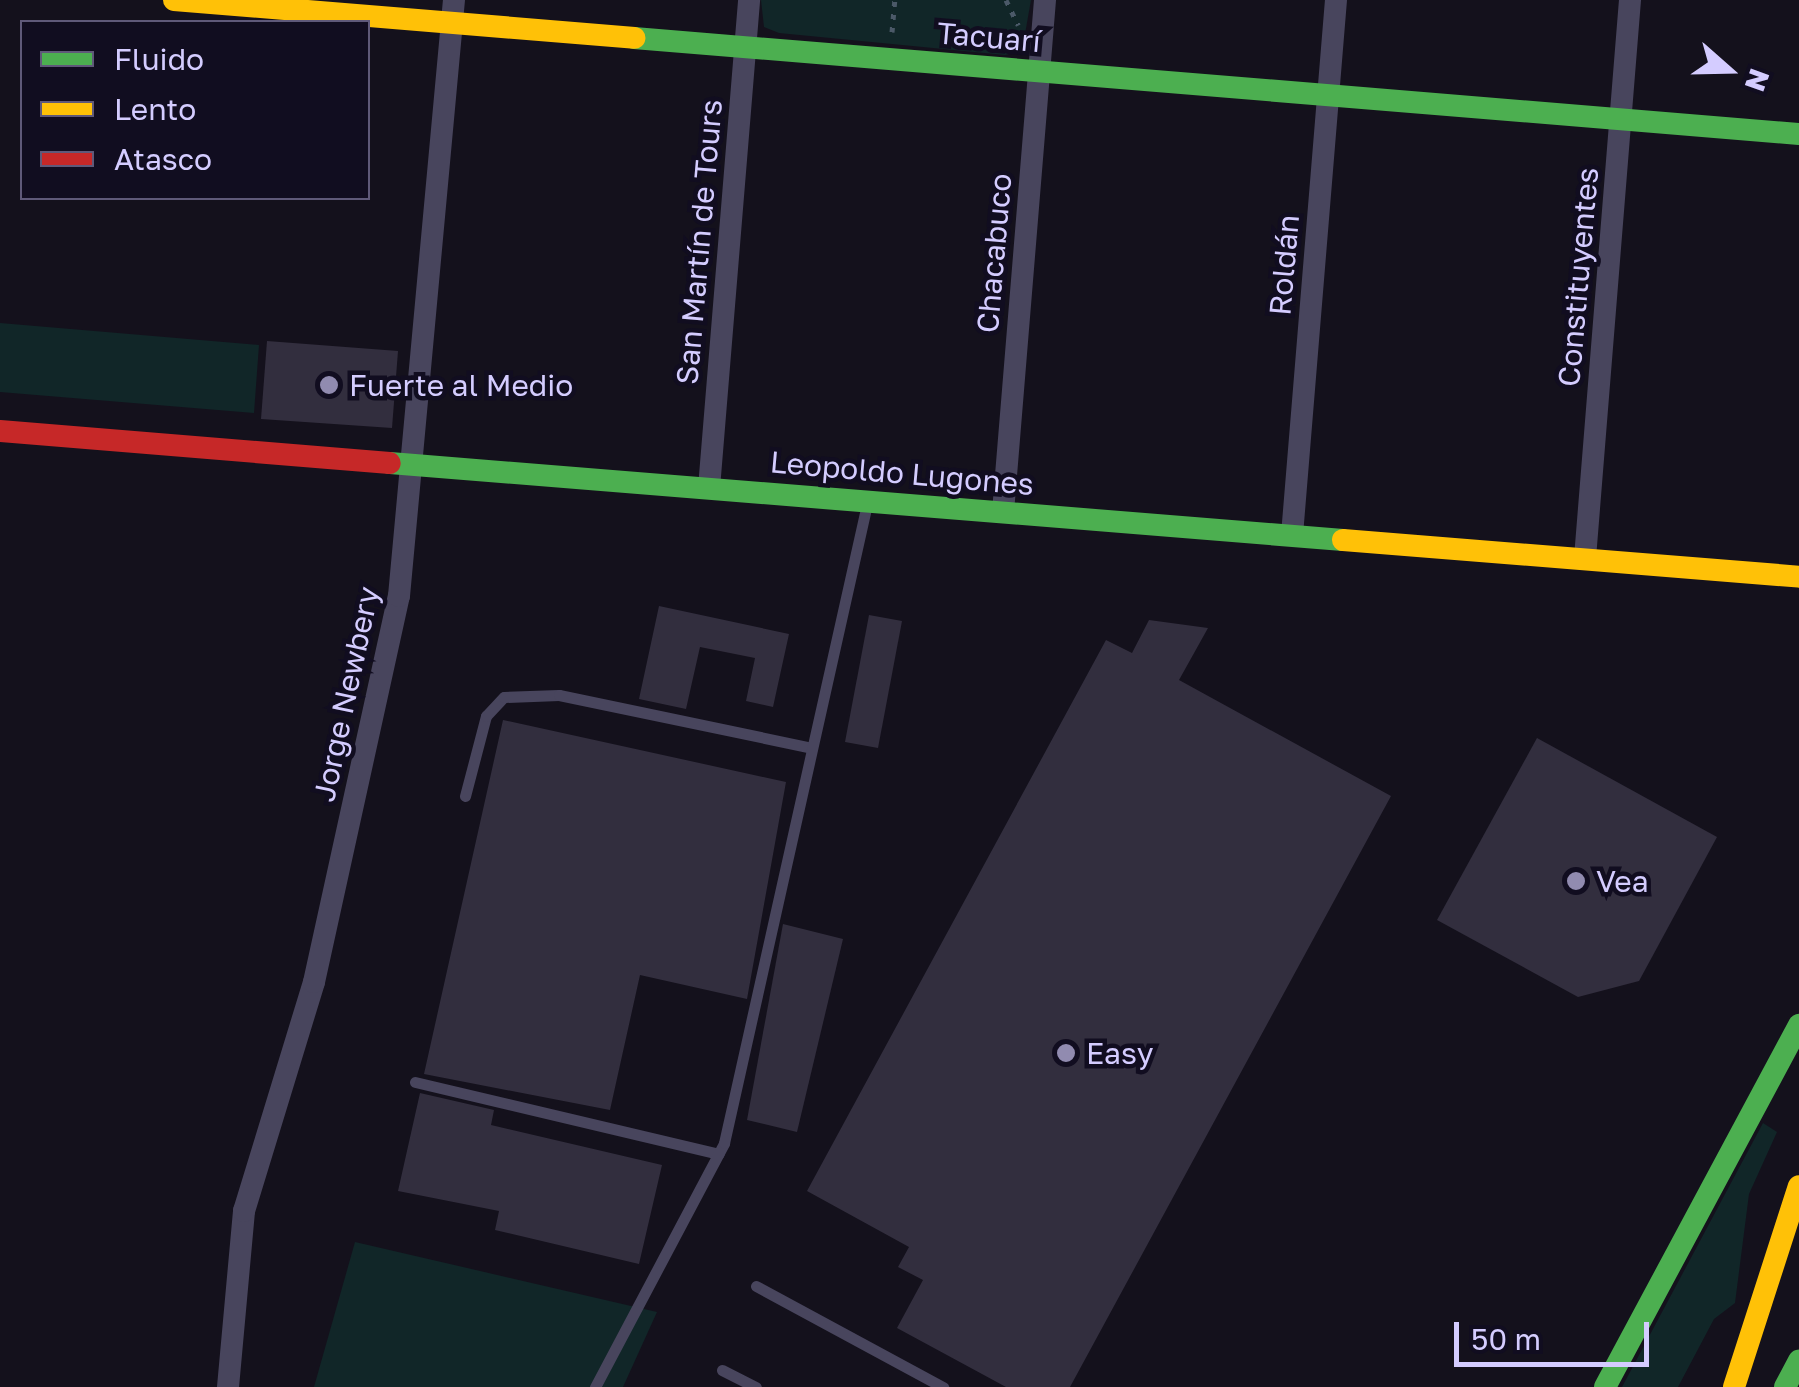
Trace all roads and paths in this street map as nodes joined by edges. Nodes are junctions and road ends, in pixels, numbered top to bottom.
1 (174, 0) edge
2 (748, 0) edge
3 (1044, 0) edge
4 (1336, 0) edge
5 (1630, 0) edge
6 (453, 11) edge
7 (744, 47) junction
8 (1039, 71) junction
9 (1328, 95) junction
10 (1621, 119) junction
11 (1799, 134) edge
12 (0, 431) edge
13 (417, 464) junction
14 (710, 488) junction
15 (867, 500) junction
16 (1002, 512) junction
17 (1292, 535) junction
18 (1585, 558) junction
19 (1799, 577) edge
20 (812, 748) junction
21 (466, 796) dead end
22 (1799, 1025) edge
23 (414, 1082) dead end
24 (719, 1154) junction
25 (1799, 1186) edge
26 (756, 1286) dead end
27 (1799, 1361) edge
28 (722, 1370) dead end
29 (228, 1387) edge
30 (595, 1387) edge
31 (756, 1387) edge
32 (943, 1387) edge
33 (1605, 1387) edge
34 (1734, 1387) edge
35 (1786, 1387) edge

1 - 6 main road, Tacuarí
2 - 7 street, San Martín de Tours
3 - 8 street, Chacabuco
4 - 9 street, Roldán
5 - 10 street, Constituyentes
6 - 7 main road, Tacuarí
6 - 13 street, Jorge Newbery
7 - 8 main road, Tacuarí
7 - 14 street, San Martín de Tours
8 - 9 main road, Tacuarí
8 - 16 street, Chacabuco
9 - 10 main road, Tacuarí
9 - 17 street, Roldán
10 - 11 main road, Tacuarí
10 - 18 street, Constituyentes
12 - 13 main road, Leopoldo Lugones
13 - 14 main road, Leopoldo Lugones
13 - 29 street, Jorge Newbery
14 - 15 main road, Leopoldo Lugones
15 - 16 main road, Leopoldo Lugones
15 - 20 lane
16 - 17 main road, Leopoldo Lugones
17 - 18 main road, Leopoldo Lugones
18 - 19 main road, Leopoldo Lugones
20 - 21 lane
20 - 24 lane
22 - 33 main road
23 - 24 lane
24 - 30 lane
25 - 34 main road
26 - 32 lane
27 - 35 main road
28 - 31 lane

